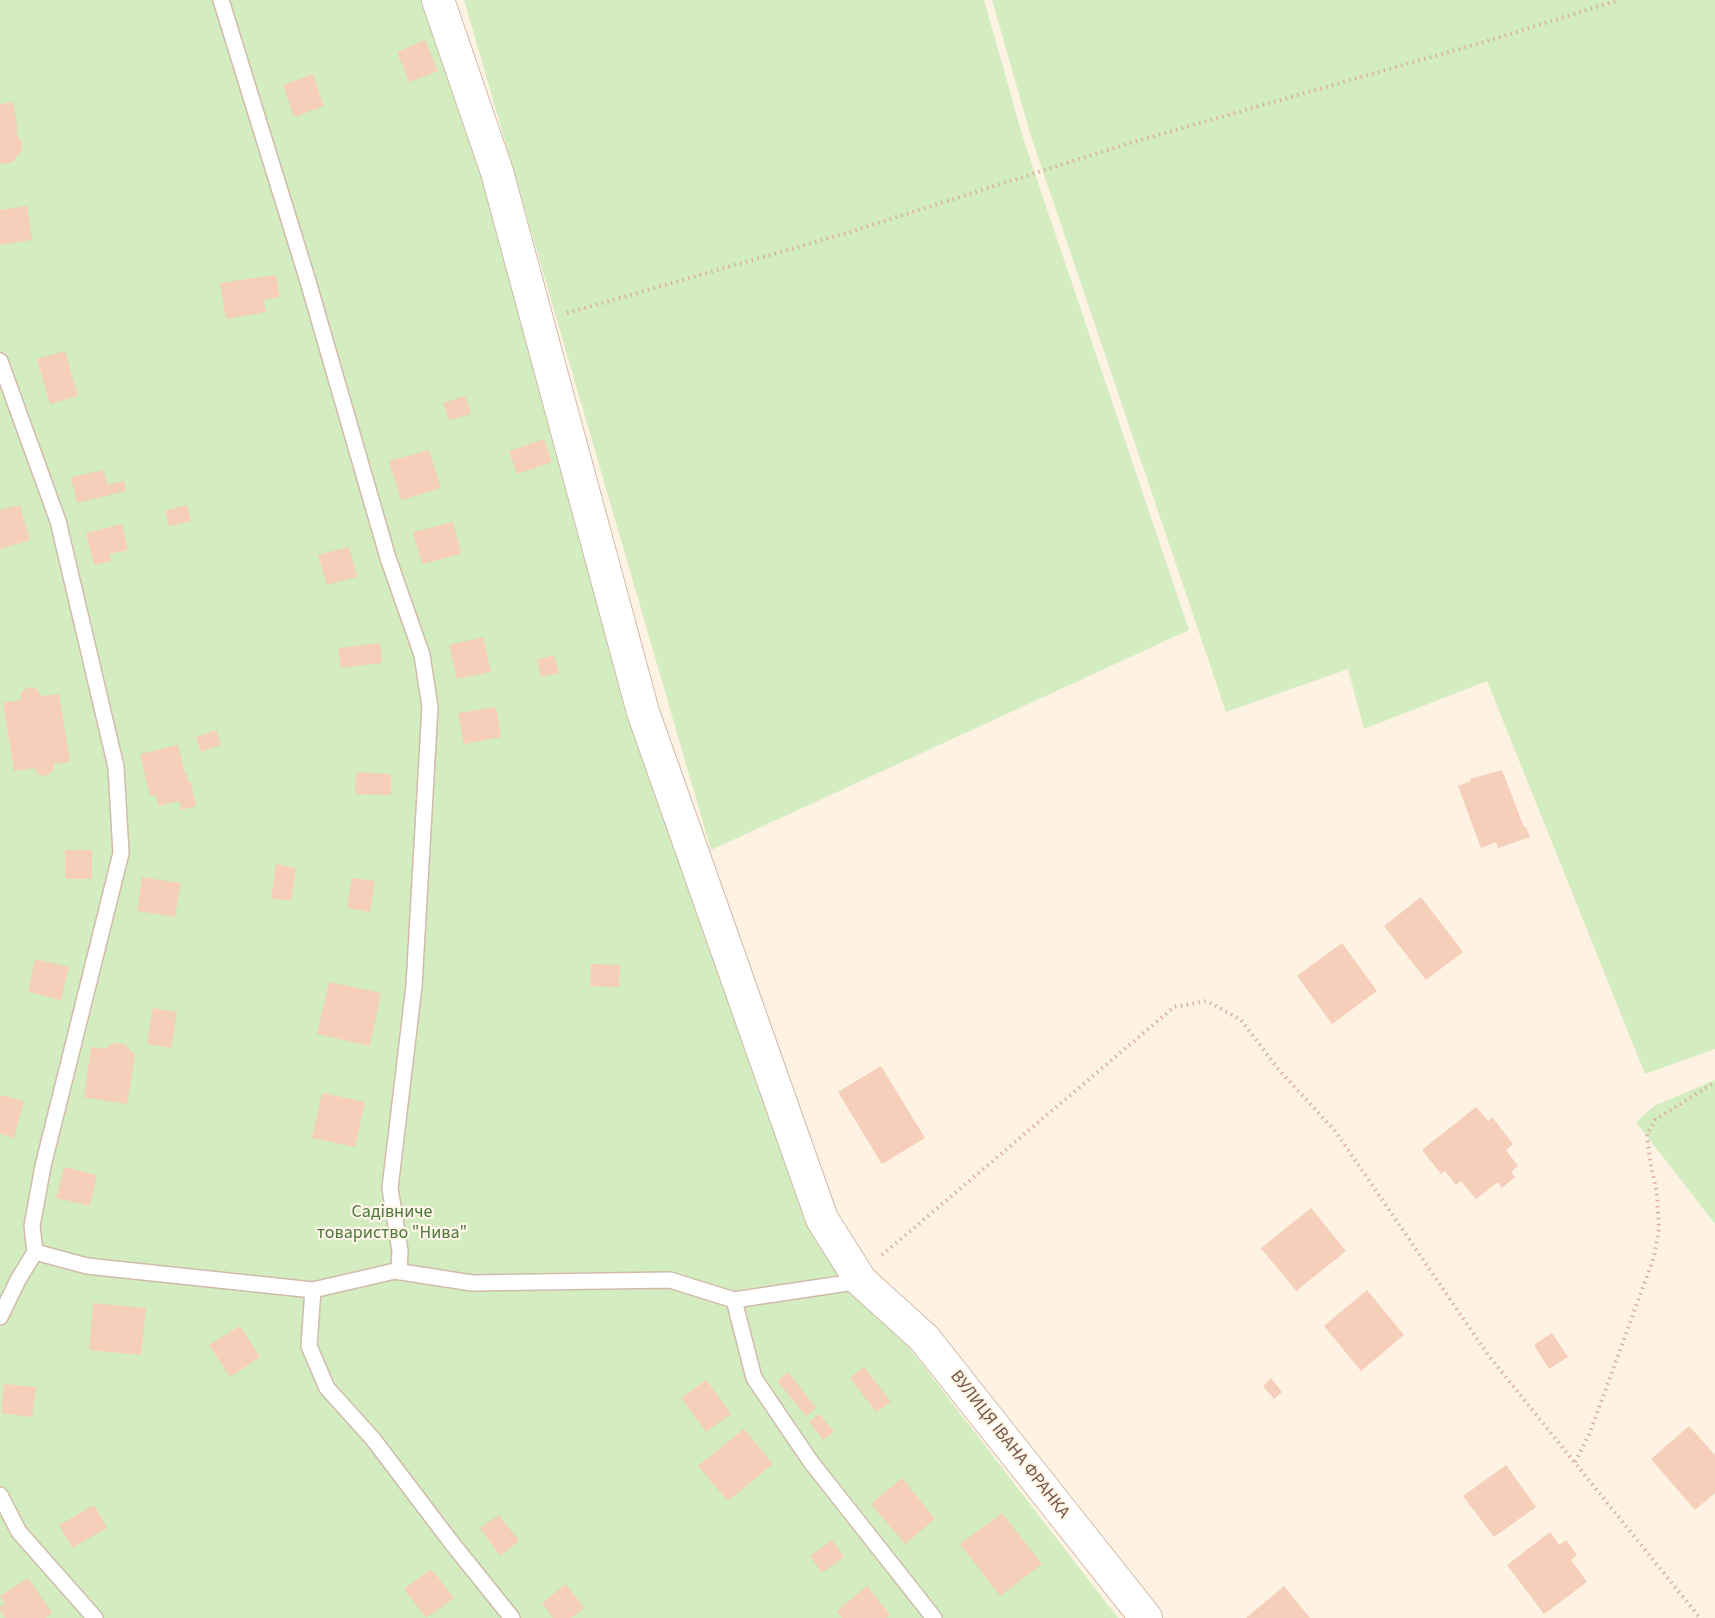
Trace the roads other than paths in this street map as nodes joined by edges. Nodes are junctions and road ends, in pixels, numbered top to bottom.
1 (221, 0) edge
2 (438, 0) edge
3 (0, 362) edge
4 (35, 1252) junction
5 (399, 1272) junction
6 (861, 1281) junction
7 (313, 1290) junction
8 (734, 1300) junction
9 (0, 1317) edge
10 (0, 1495) edge
11 (94, 1618) edge
12 (512, 1618) edge
13 (934, 1618) edge
14 (1146, 1618) edge

1 - 5 lane
2 - 6 street, ВУЛИЦЯ ІВАНА ФРАНКА
3 - 4 lane
4 - 7 lane
4 - 9 lane
5 - 7 lane
5 - 8 lane
6 - 8 lane
6 - 14 street, ВУЛИЦЯ ІВАНА ФРАНКА
7 - 12 lane
8 - 13 lane
10 - 11 lane

